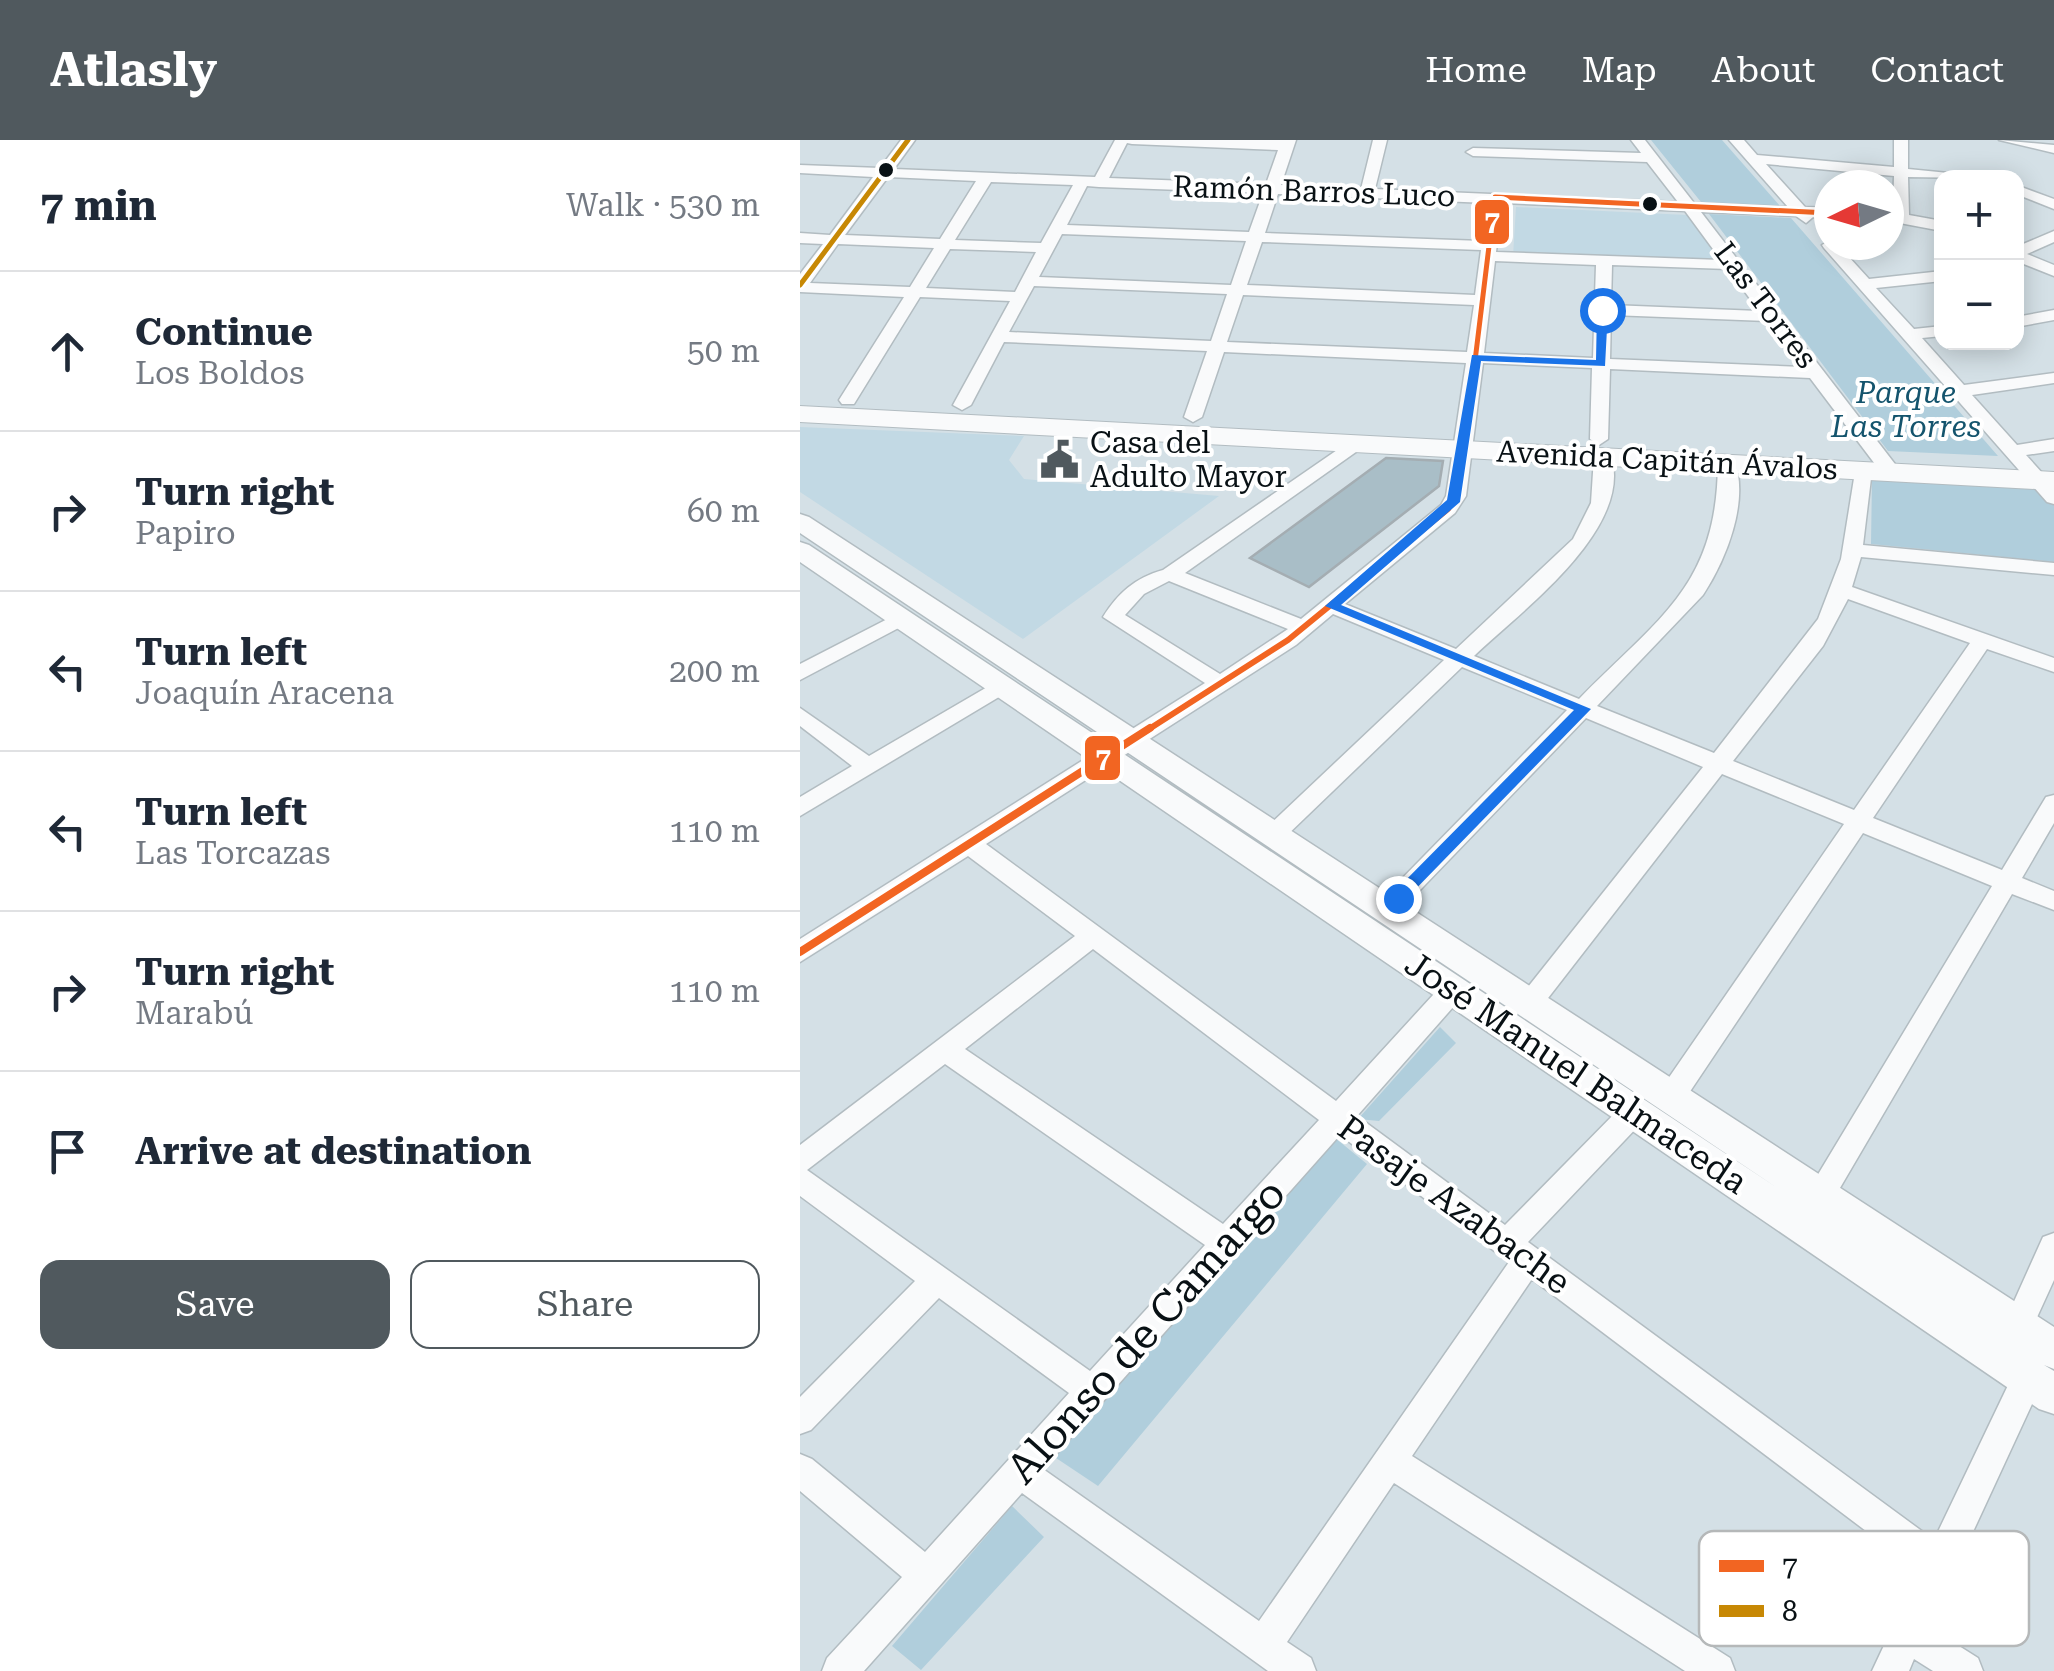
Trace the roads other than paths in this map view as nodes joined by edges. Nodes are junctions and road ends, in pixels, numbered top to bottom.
1 (908, 140) edge
2 (1122, 140) edge
3 (1132, 140) edge
4 (1380, 140) edge
5 (1638, 140) edge
6 (1736, 140) edge
7 (1901, 140) edge
8 (2006, 140) edge
9 (1288, 143) edge
10 (1474, 146) edge
11 (2054, 149) edge
12 (1653, 158) junction
13 (1754, 160) junction
14 (800, 169) edge
15 (1620, 170) junction
16 (1876, 170) edge
17 (1901, 170) edge
18 (1904, 172) edge
19 (882, 175) junction
20 (1934, 175) edge
21 (985, 178) junction
22 (1091, 182) junction
23 (1272, 189) junction
24 (2024, 192) edge
25 (1368, 193) junction
26 (1468, 196) junction
27 (1495, 198) junction
28 (1618, 203) junction
29 (2054, 204) edge
30 (1692, 206) junction
31 (1800, 211) junction
32 (1814, 211) edge
33 (1904, 218) edge
34 (1934, 224) edge
35 (1814, 226) edge
36 (1057, 229) junction
37 (2054, 236) edge
38 (1256, 237) junction
39 (800, 238) edge
40 (835, 239) junction
41 (945, 244) junction
42 (1047, 248) junction
43 (2024, 250) edge
44 (1489, 251) junction
45 (2024, 258) edge
46 (1604, 260) junction
47 (1844, 260) edge
48 (1736, 266) junction
49 (2054, 271) edge
50 (1934, 277) edge
51 (1864, 284) junction
52 (800, 286) edge
53 (1024, 289) junction
54 (1237, 290) junction
55 (914, 292) junction
56 (1482, 300) junction
57 (1602, 310) junction
58 (1774, 316) junction
59 (2054, 316) edge
60 (2024, 321) edge
61 (1934, 332) edge
62 (1910, 335) junction
63 (998, 337) junction
64 (1218, 346) junction
65 (1476, 358) junction
66 (1601, 363) junction
67 (1817, 372) junction
68 (2054, 378) edge
69 (1959, 391) junction
70 (800, 399) edge
71 (848, 400) junction
72 (962, 405) junction
73 (800, 414) edge
74 (1194, 418) junction
75 (1466, 441) junction
76 (1356, 443) junction
77 (2054, 445) edge
78 (1601, 448) junction
79 (1726, 463) junction
80 (1877, 465) junction
81 (2039, 472) edge
82 (800, 522) edge
83 (800, 550) edge
84 (1853, 550) junction
85 (2054, 569) edge
86 (1170, 574) junction
87 (1844, 591) junction
88 (1332, 606) junction
89 (900, 618) junction
90 (1305, 628) junction
91 (1982, 640) junction
92 (1460, 658) junction
93 (2054, 666) edge
94 (800, 673) edge
95 (1221, 684) junction
96 (1001, 686) junction
97 (1584, 709) junction
98 (800, 715) edge
99 (1119, 749) junction
100 (1718, 764) junction
101 (868, 766) junction
102 (2054, 804) edge
103 (800, 808) edge
104 (1858, 821) junction
105 (1273, 834) junction
106 (969, 844) junction
107 (2007, 882) junction
108 (2054, 901) edge
109 (1387, 910) junction
110 (1092, 936) junction
111 (801, 949) edge
112 (1453, 990) junction
113 (1529, 1004) junction
114 (944, 1050) junction
115 (1670, 1097) junction
116 (1634, 1112) junction
117 (1337, 1118) junction
118 (800, 1161) edge
119 (800, 1180) edge
120 (1820, 1196) junction
121 (1225, 1242) junction
122 (2054, 1246) edge
123 (1517, 1252) junction
124 (937, 1280) junction
125 (2018, 1326) junction
126 (2045, 1374) edge
127 (1092, 1391) junction
128 (800, 1419) edge
129 (1390, 1461) junction
130 (800, 1470) edge
131 (1020, 1471) junction
132 (1895, 1531) edge
133 (1958, 1531) edge
134 (926, 1575) junction
135 (1263, 1646) junction
136 (1901, 1646) edge
137 (1925, 1646) edge
138 (855, 1666) edge
139 (1298, 1671) edge
140 (1717, 1671) edge
141 (1890, 1671) edge
142 (1964, 1671) edge

1 - 19 street
2 - 22 street
3 - 9 street
4 - 25 street
5 - 12 street, Las Torres
6 - 13 street
7 - 17 street
8 - 11 street
9 - 23 street
10 - 15 street
10 - 26 street
12 - 15 street
12 - 30 street, Las Torres
13 - 16 street
13 - 31 street
14 - 19 street, Ramón Barros Luco
15 - 28 street
18 - 20 street
19 - 21 street, Ramón Barros Luco
19 - 40 street
21 - 22 street, Ramón Barros Luco
21 - 41 street
22 - 23 street, Ramón Barros Luco
22 - 36 street
23 - 25 street, Ramón Barros Luco
23 - 38 street
24 - 29 street
25 - 26 street, Ramón Barros Luco
26 - 27 street, Ramón Barros Luco
27 - 28 street, Ramón Barros Luco
27 - 44 street
28 - 30 street, Ramón Barros Luco
30 - 31 street, Ramón Barros Luco
30 - 48 street, Las Torres
31 - 32 street, Ramón Barros Luco
31 - 35 street
33 - 34 street
36 - 38 street
36 - 42 street
37 - 43 street
38 - 44 street
38 - 54 street
39 - 40 street
40 - 41 street
40 - 52 street
41 - 42 street
41 - 55 street
42 - 53 street
44 - 46 street
44 - 56 street
45 - 49 street
46 - 48 street
46 - 57 street
47 - 51 street
48 - 58 street, Las Torres
50 - 51 street
51 - 62 street
52 - 55 street
53 - 54 street
53 - 55 street
53 - 63 street
54 - 56 street
54 - 64 street
55 - 71 street
56 - 65 street
57 - 58 street
57 - 66 street
58 - 67 street, Las Torres
59 - 60 street
61 - 62 street
62 - 69 street
63 - 64 street
63 - 72 street
64 - 65 street
64 - 74 street
65 - 66 street
65 - 75 street
66 - 67 street
66 - 78 street
67 - 80 street, Las Torres
68 - 69 street
69 - 81 street
70 - 71 highway, Avenida Capitán Ávalos
71 - 72 highway, Avenida Capitán Ávalos
72 - 74 highway, Avenida Capitán Ávalos
73 - 76 highway, Avenida Capitán Ávalos
74 - 75 highway, Avenida Capitán Ávalos
75 - 76 highway, Avenida Capitán Ávalos
75 - 78 highway, Avenida Capitán Ávalos
75 - 88 street
76 - 86 street
77 - 81 street
78 - 79 highway, Avenida Capitán Ávalos
78 - 80 highway, Avenida Capitán Ávalos
78 - 92 street
79 - 80 highway, Avenida Capitán Ávalos
79 - 97 street
80 - 81 highway, Avenida Capitán Ávalos
80 - 84 street
82 - 99 main road, José Manuel Balmaceda
83 - 89 main road, José Manuel Balmaceda
84 - 85 street
84 - 87 street
86 - 90 street
86 - 95 street
87 - 91 street
87 - 100 street
88 - 90 street
88 - 92 street
89 - 94 street
89 - 96 main road, José Manuel Balmaceda
90 - 95 street
91 - 93 street
91 - 104 street
92 - 97 street
92 - 105 street
95 - 99 street
96 - 99 main road, José Manuel Balmaceda
96 - 101 street
97 - 100 street
97 - 109 street
98 - 101 street
99 - 105 main road, José Manuel Balmaceda
99 - 106 street
99 - 112 main road, José Manuel Balmaceda
100 - 104 street
100 - 113 street
101 - 103 street
102 - 107 street
104 - 107 street
104 - 115 street
105 - 109 main road, José Manuel Balmaceda
106 - 110 street, Pasaje Azabache
106 - 111 street
107 - 108 street
107 - 120 street
109 - 113 main road, José Manuel Balmaceda
110 - 114 street
110 - 117 street, Pasaje Azabache
112 - 116 main road, José Manuel Balmaceda
112 - 117 street, Alonso de Camargo
113 - 115 main road, José Manuel Balmaceda
114 - 118 street
114 - 121 street
115 - 120 main road, José Manuel Balmaceda
116 - 123 street
116 - 126 main road, José Manuel Balmaceda
117 - 121 street, Alonso de Camargo
117 - 123 street, Pasaje Azabache
119 - 124 street
120 - 125 main road, José Manuel Balmaceda
121 - 127 street, Alonso de Camargo
122 - 125 street
123 - 129 street
123 - 132 street, Pasaje Azabache
124 - 127 street
124 - 128 street
125 - 126 main road, José Manuel Balmaceda
126 - 133 street
127 - 131 street, Alonso de Camargo
129 - 135 street
129 - 140 street
130 - 134 street
131 - 134 street, Alonso de Camargo
131 - 135 street
134 - 138 street, Alonso de Camargo
135 - 139 street
136 - 141 street
137 - 142 street

